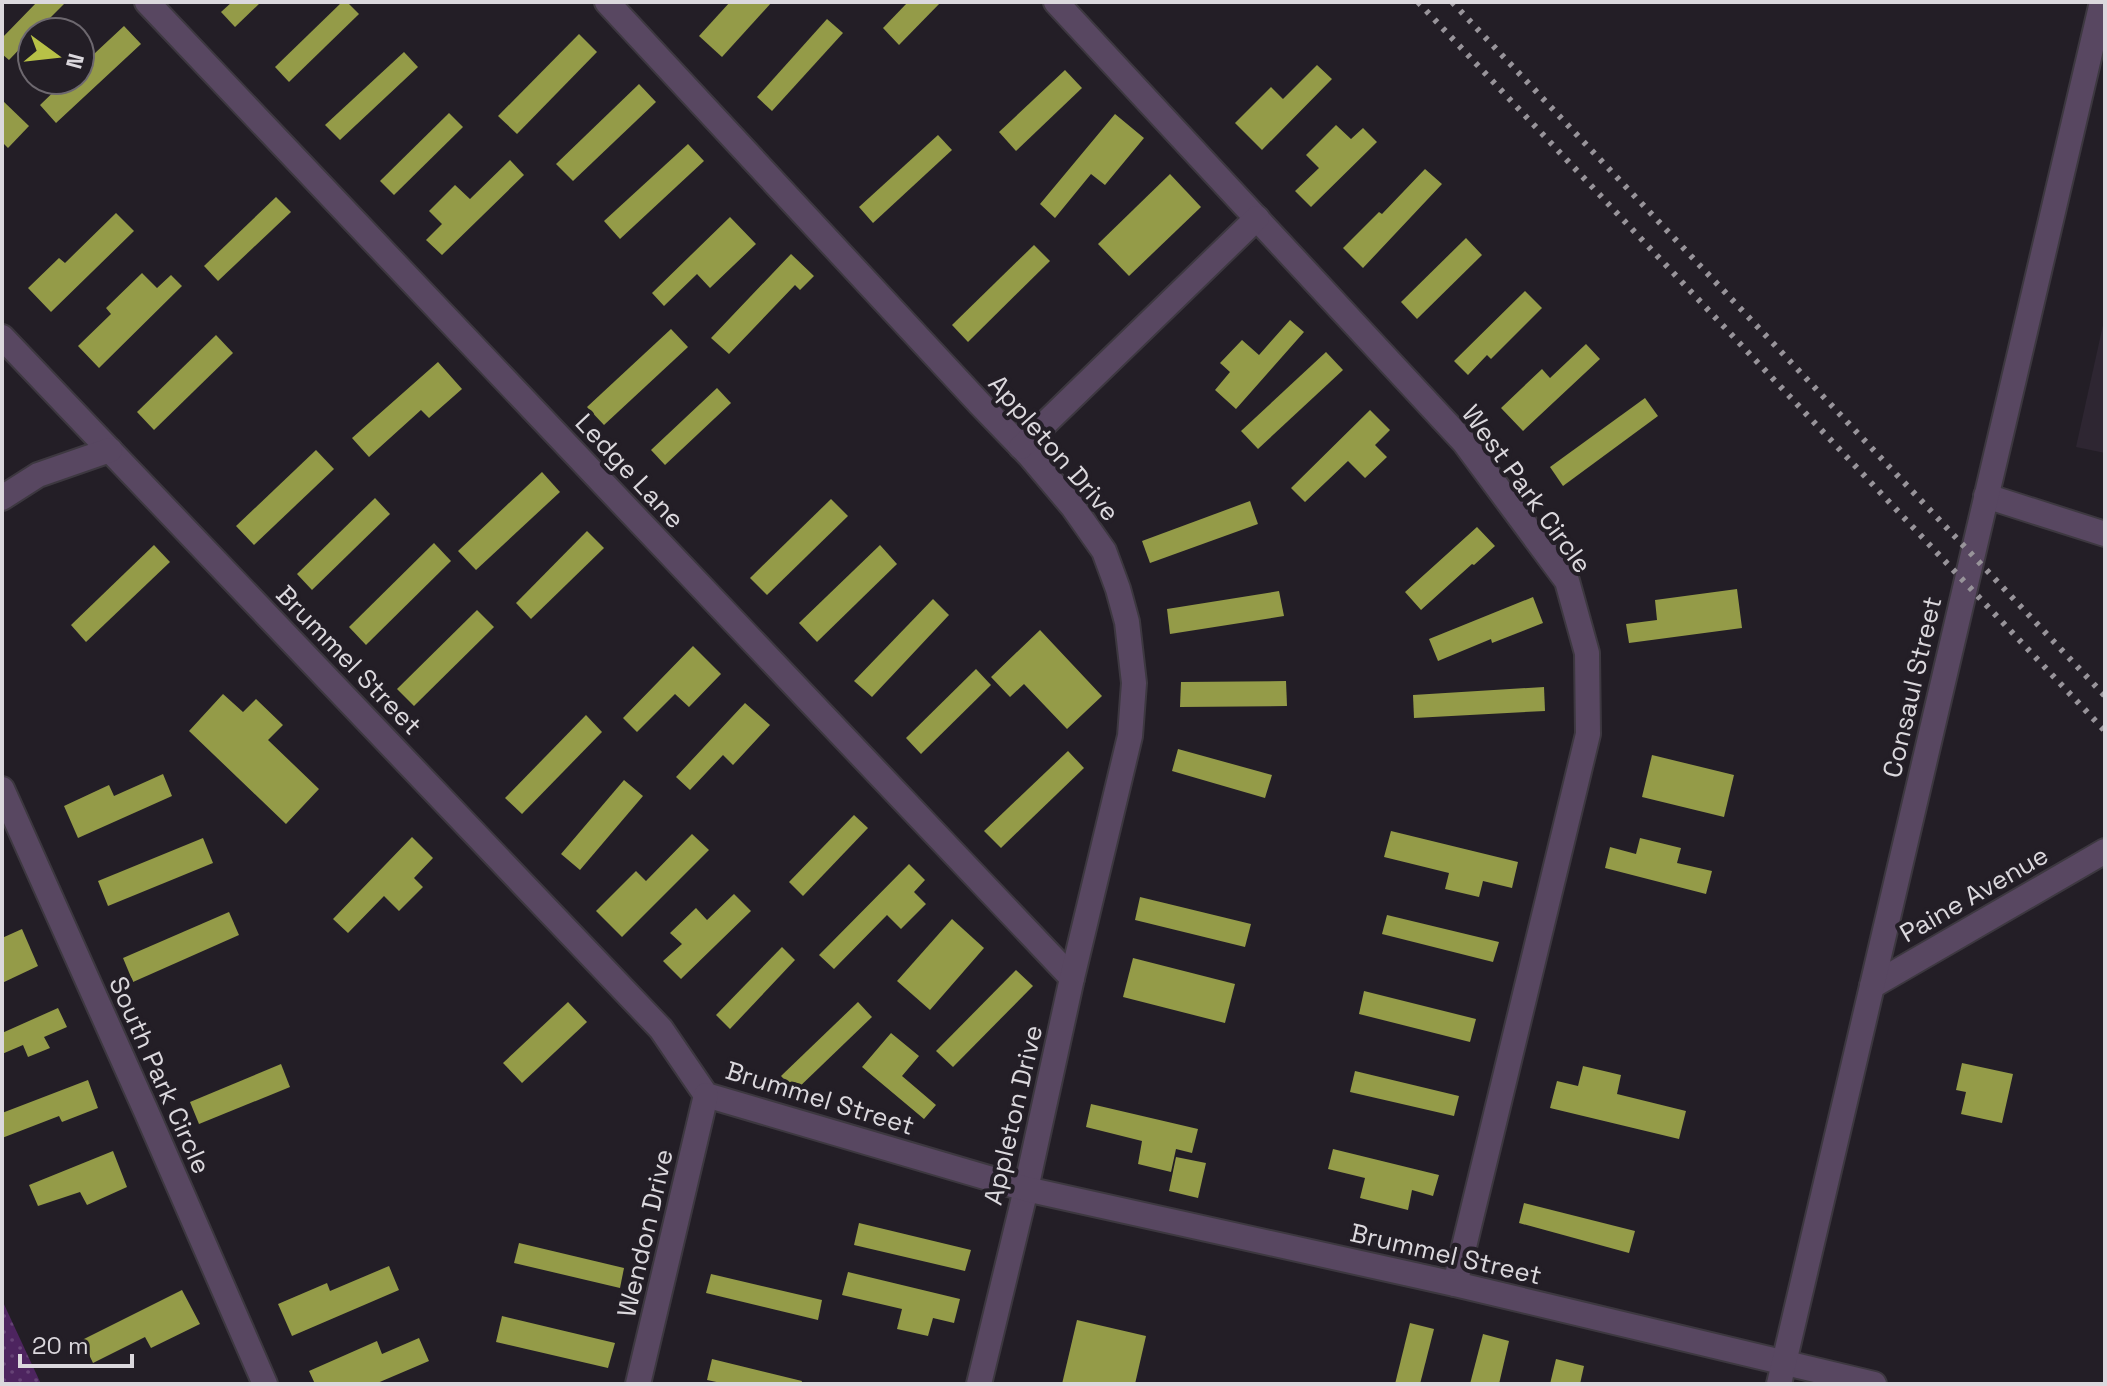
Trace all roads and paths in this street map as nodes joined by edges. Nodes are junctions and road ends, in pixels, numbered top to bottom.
1 (147, 2) edge
2 (607, 2) edge
3 (1056, 2) edge
4 (2102, 2) edge
5 (1257, 218) junction
6 (2, 337) edge
7 (1021, 447) junction
8 (110, 450) junction
9 (1986, 496) junction
10 (2, 498) edge
11 (2105, 534) edge
12 (2, 789) edge
13 (2105, 851) edge
14 (1072, 978) junction
15 (1872, 986) junction
16 (706, 1095) junction
17 (1026, 1189) junction
18 (1455, 1284) junction
19 (1781, 1373) edge
20 (265, 1384) edge
21 (638, 1384) edge
22 (979, 1384) edge
23 (1874, 1384) edge

1 - 14 street, Ledge Lane
2 - 7 street, Appleton Drive
3 - 5 street, West Park Circle
4 - 9 street, Consaul Street
5 - 7 street
5 - 18 street, West Park Circle
6 - 8 street, Brummel Street
7 - 14 street, Appleton Drive
8 - 10 street
8 - 16 street, Brummel Street
9 - 11 street
9 - 15 street, Consaul Street
12 - 20 street, South Park Circle
13 - 15 street, Paine Avenue
14 - 17 street, Appleton Drive
15 - 19 street, Consaul Street
16 - 17 street, Brummel Street
16 - 21 street, Wendon Drive
17 - 18 street, Brummel Street
17 - 22 street, Appleton Drive
18 - 19 street, Brummel Street
19 - 23 street, Brummel Street

